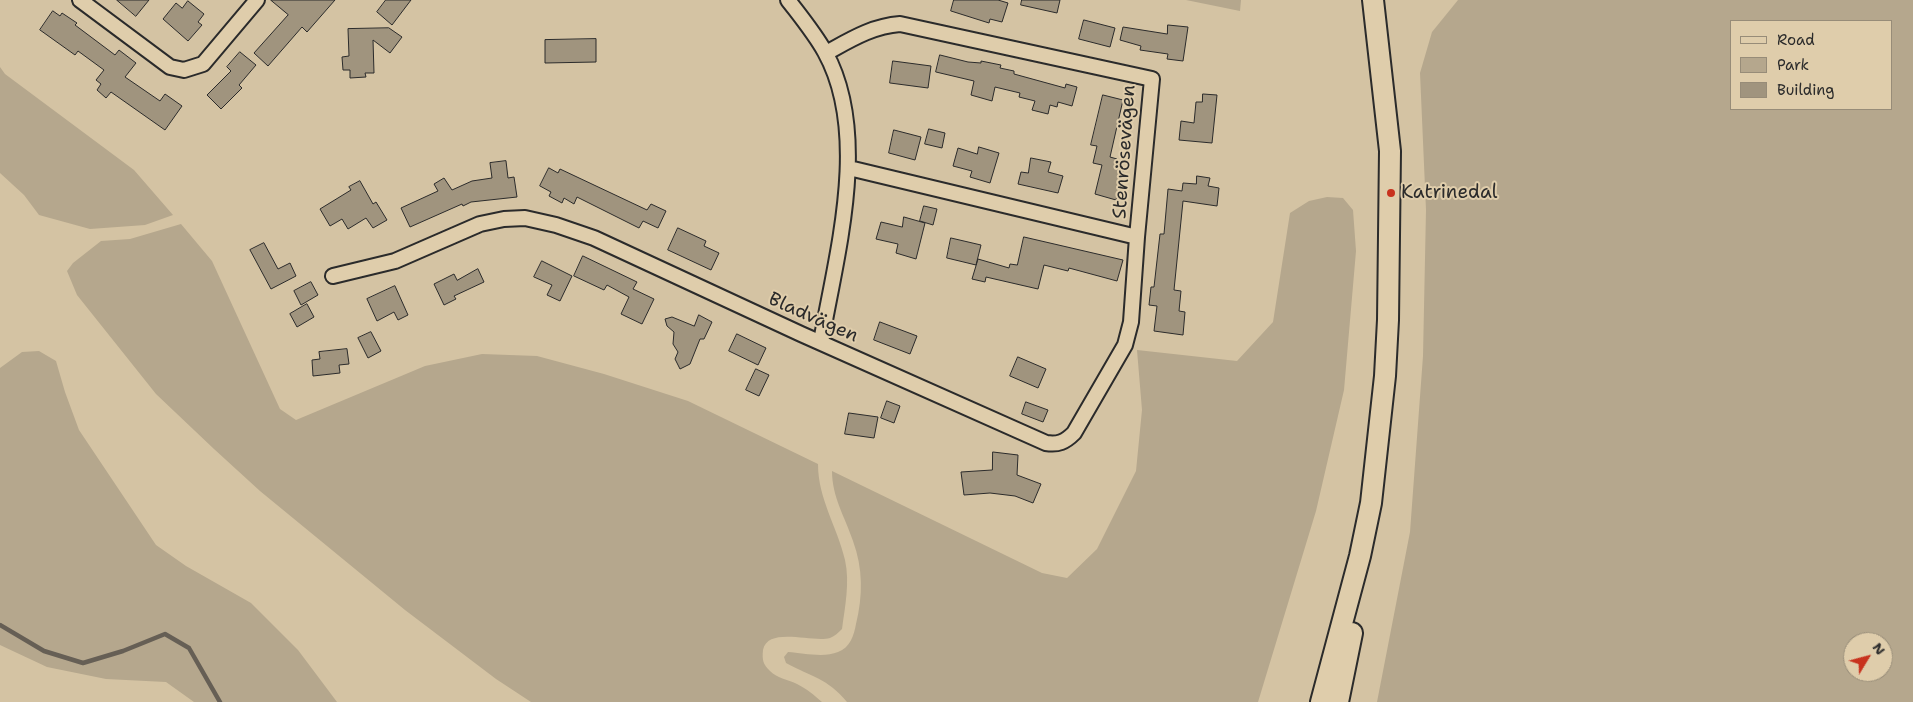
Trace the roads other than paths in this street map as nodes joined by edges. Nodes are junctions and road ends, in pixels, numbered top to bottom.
1 (80, 0) edge
2 (257, 0) edge
3 (788, 0) edge
4 (1373, 0) edge
5 (826, 53) junction
6 (849, 168) junction
7 (1137, 237) junction
8 (334, 276) dead end
9 (821, 342) junction
10 (1360, 556) junction
11 (1321, 702) edge
12 (1338, 702) edge

1 - 2 street
3 - 5 street
4 - 10 main road
5 - 6 street
5 - 7 street, Stenrösevägen
6 - 7 street, Stenrösevägen
6 - 9 street
7 - 9 street, Bladvägen
8 - 9 street, Bladvägen
10 - 11 main road
10 - 12 main road

